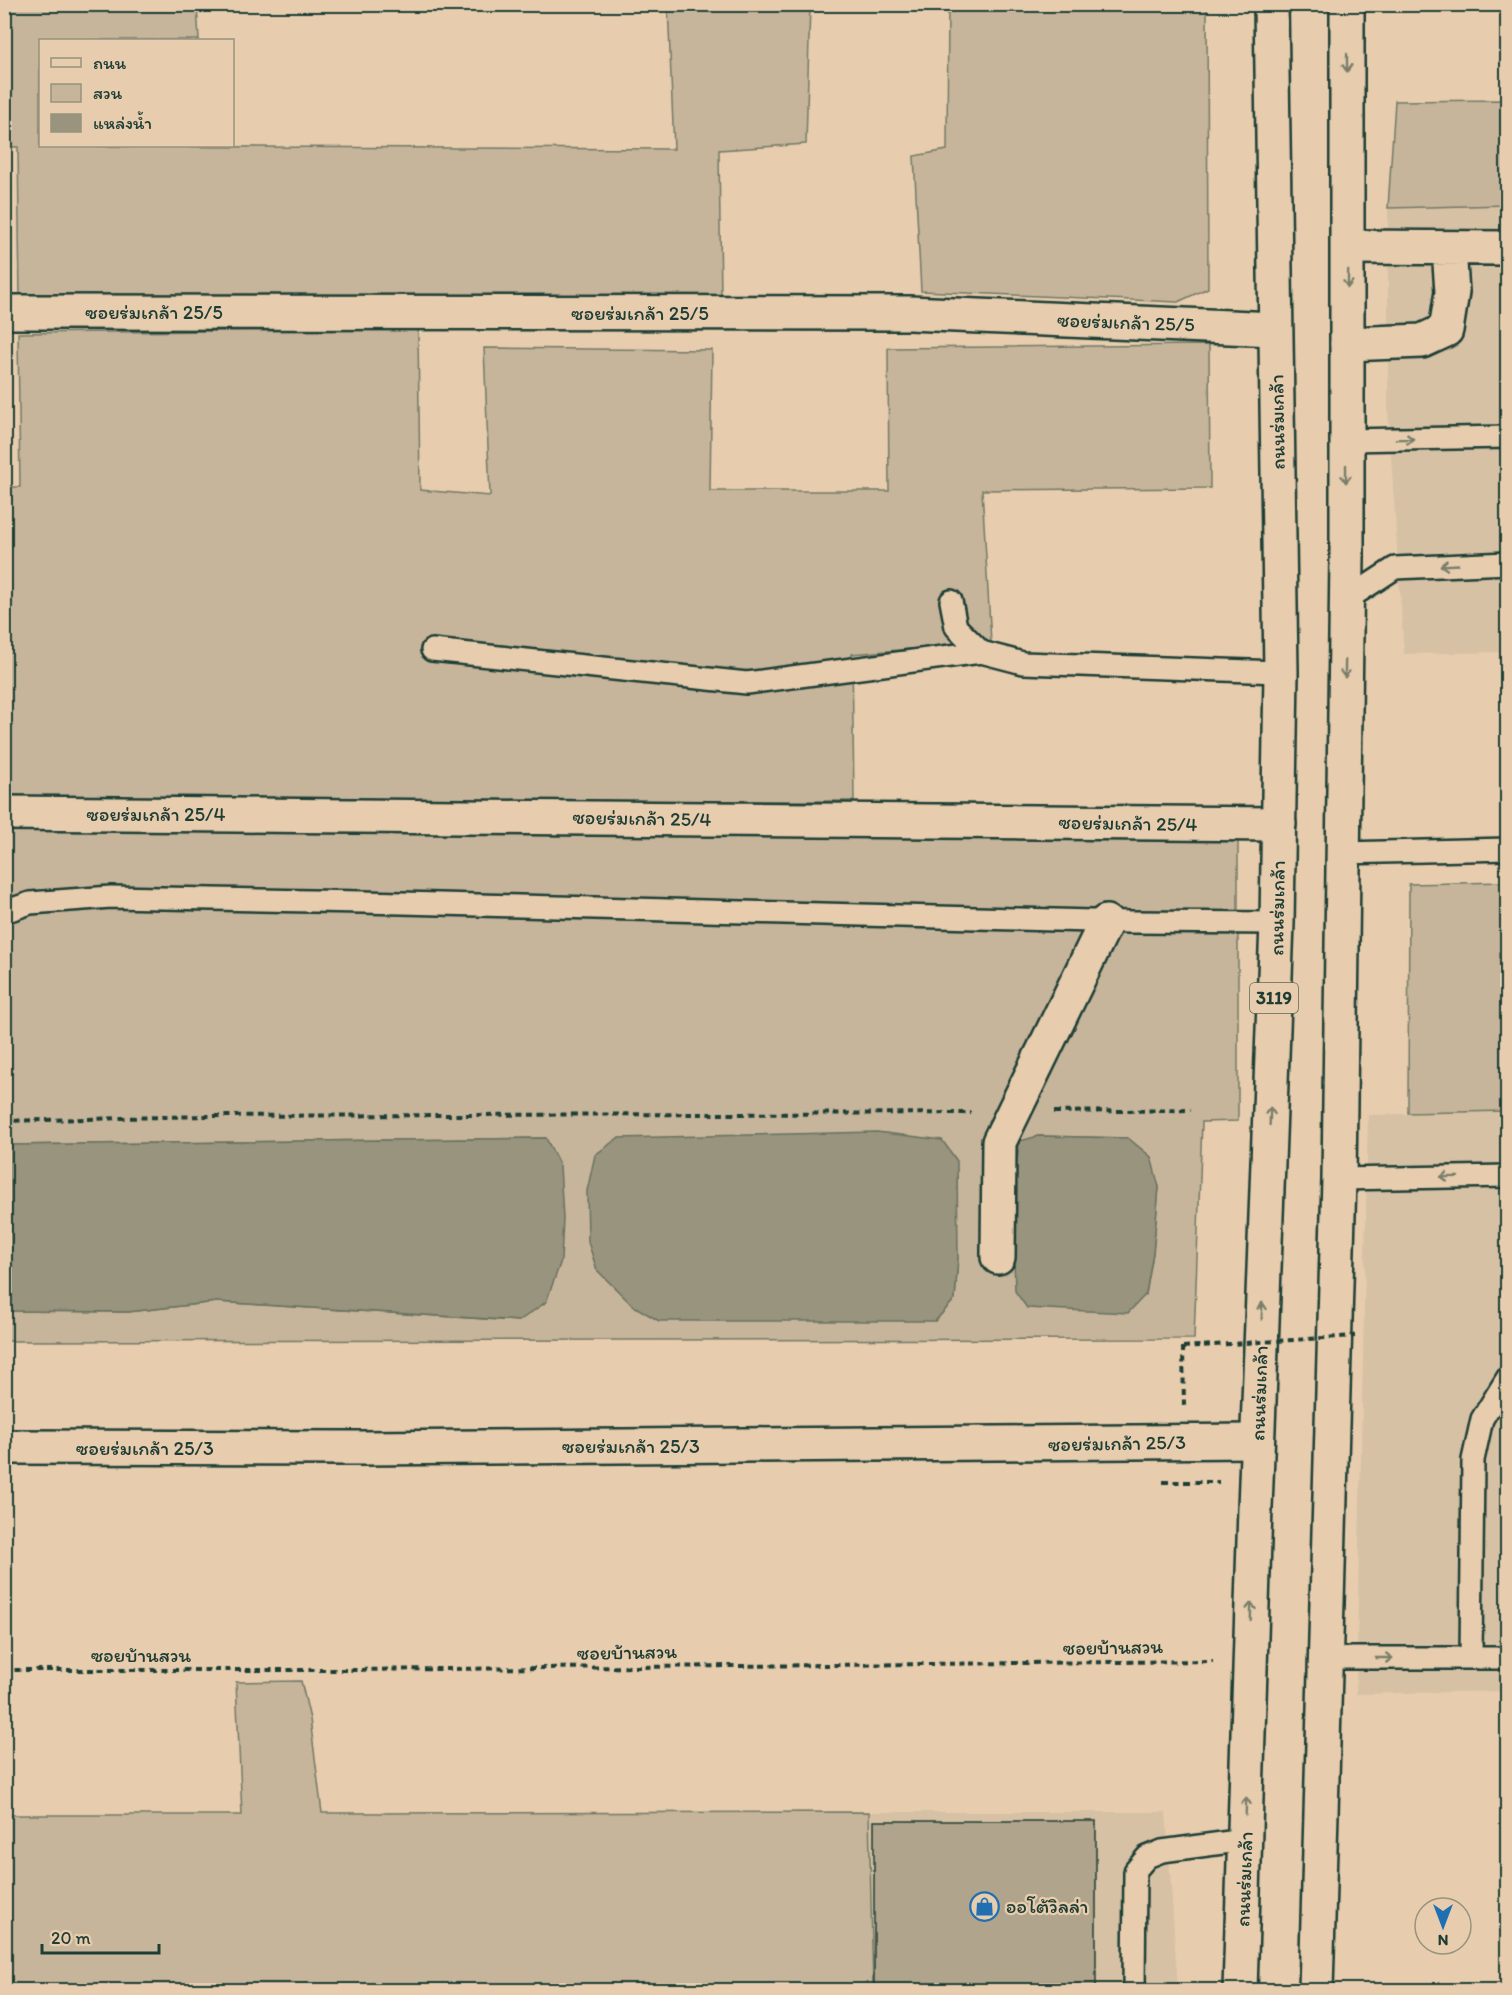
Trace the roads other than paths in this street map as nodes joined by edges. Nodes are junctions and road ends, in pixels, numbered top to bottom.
1 (1271, 4) edge
2 (1347, 4) edge
3 (1348, 248) junction
4 (1508, 248) edge
5 (1449, 249) junction
6 (4, 312) edge
7 (1275, 329) junction
8 (1347, 344) junction
9 (1508, 437) edge
10 (1346, 440) junction
11 (1508, 563) edge
12 (1346, 600) junction
13 (951, 602) dead end
14 (432, 650) dead end
15 (981, 652) junction
16 (1281, 672) junction
17 (4, 813) edge
18 (1279, 824) junction
19 (1508, 849) edge
20 (1342, 853) junction
21 (4, 912) edge
22 (1106, 922) junction
23 (1277, 924) junction
24 (1508, 1176) edge
25 (1339, 1179) junction
26 (998, 1257) dead end
27 (1508, 1377) edge
28 (1257, 1441) junction
29 (4, 1447) edge
30 (1325, 1658) junction
31 (1471, 1658) junction
32 (1508, 1658) edge
33 (1245, 1840) junction
34 (1134, 1990) edge
35 (1240, 1990) edge
36 (1316, 1990) edge

1 - 7 street, ถนนร่มเกล้า / 3119
2 -> 3 street
3 - 5 street
3 -> 8 street
4 - 5 street
5 - 8 street
6 - 7 street, ซอยร่มเกล้า 25/5
7 - 16 street, ถนนร่มเกล้า / 3119
8 - 10 street
10 -> 9 lane
10 -> 12 street
11 -> 12 lane
12 -> 20 street
13 - 15 lane
14 - 15 lane
15 - 16 lane
16 - 18 street, ถนนร่มเกล้า / 3119
17 - 18 street, ซอยร่มเกล้า 25/4
18 - 23 street, ถนนร่มเกล้า / 3119
19 - 20 lane
20 - 25 street
21 - 22 lane
22 - 23 lane
22 - 26 street
28 -> 23 street, ถนนร่มเกล้า / 3119
24 -> 25 lane
25 - 30 street
27 - 31 lane
28 - 29 street, ซอยร่มเกล้า 25/3
33 -> 28 street, ถนนร่มเกล้า / 3119
30 -> 31 lane
30 - 36 street
31 - 32 lane
33 - 34 lane
33 - 35 street, ถนนร่มเกล้า / 3119

